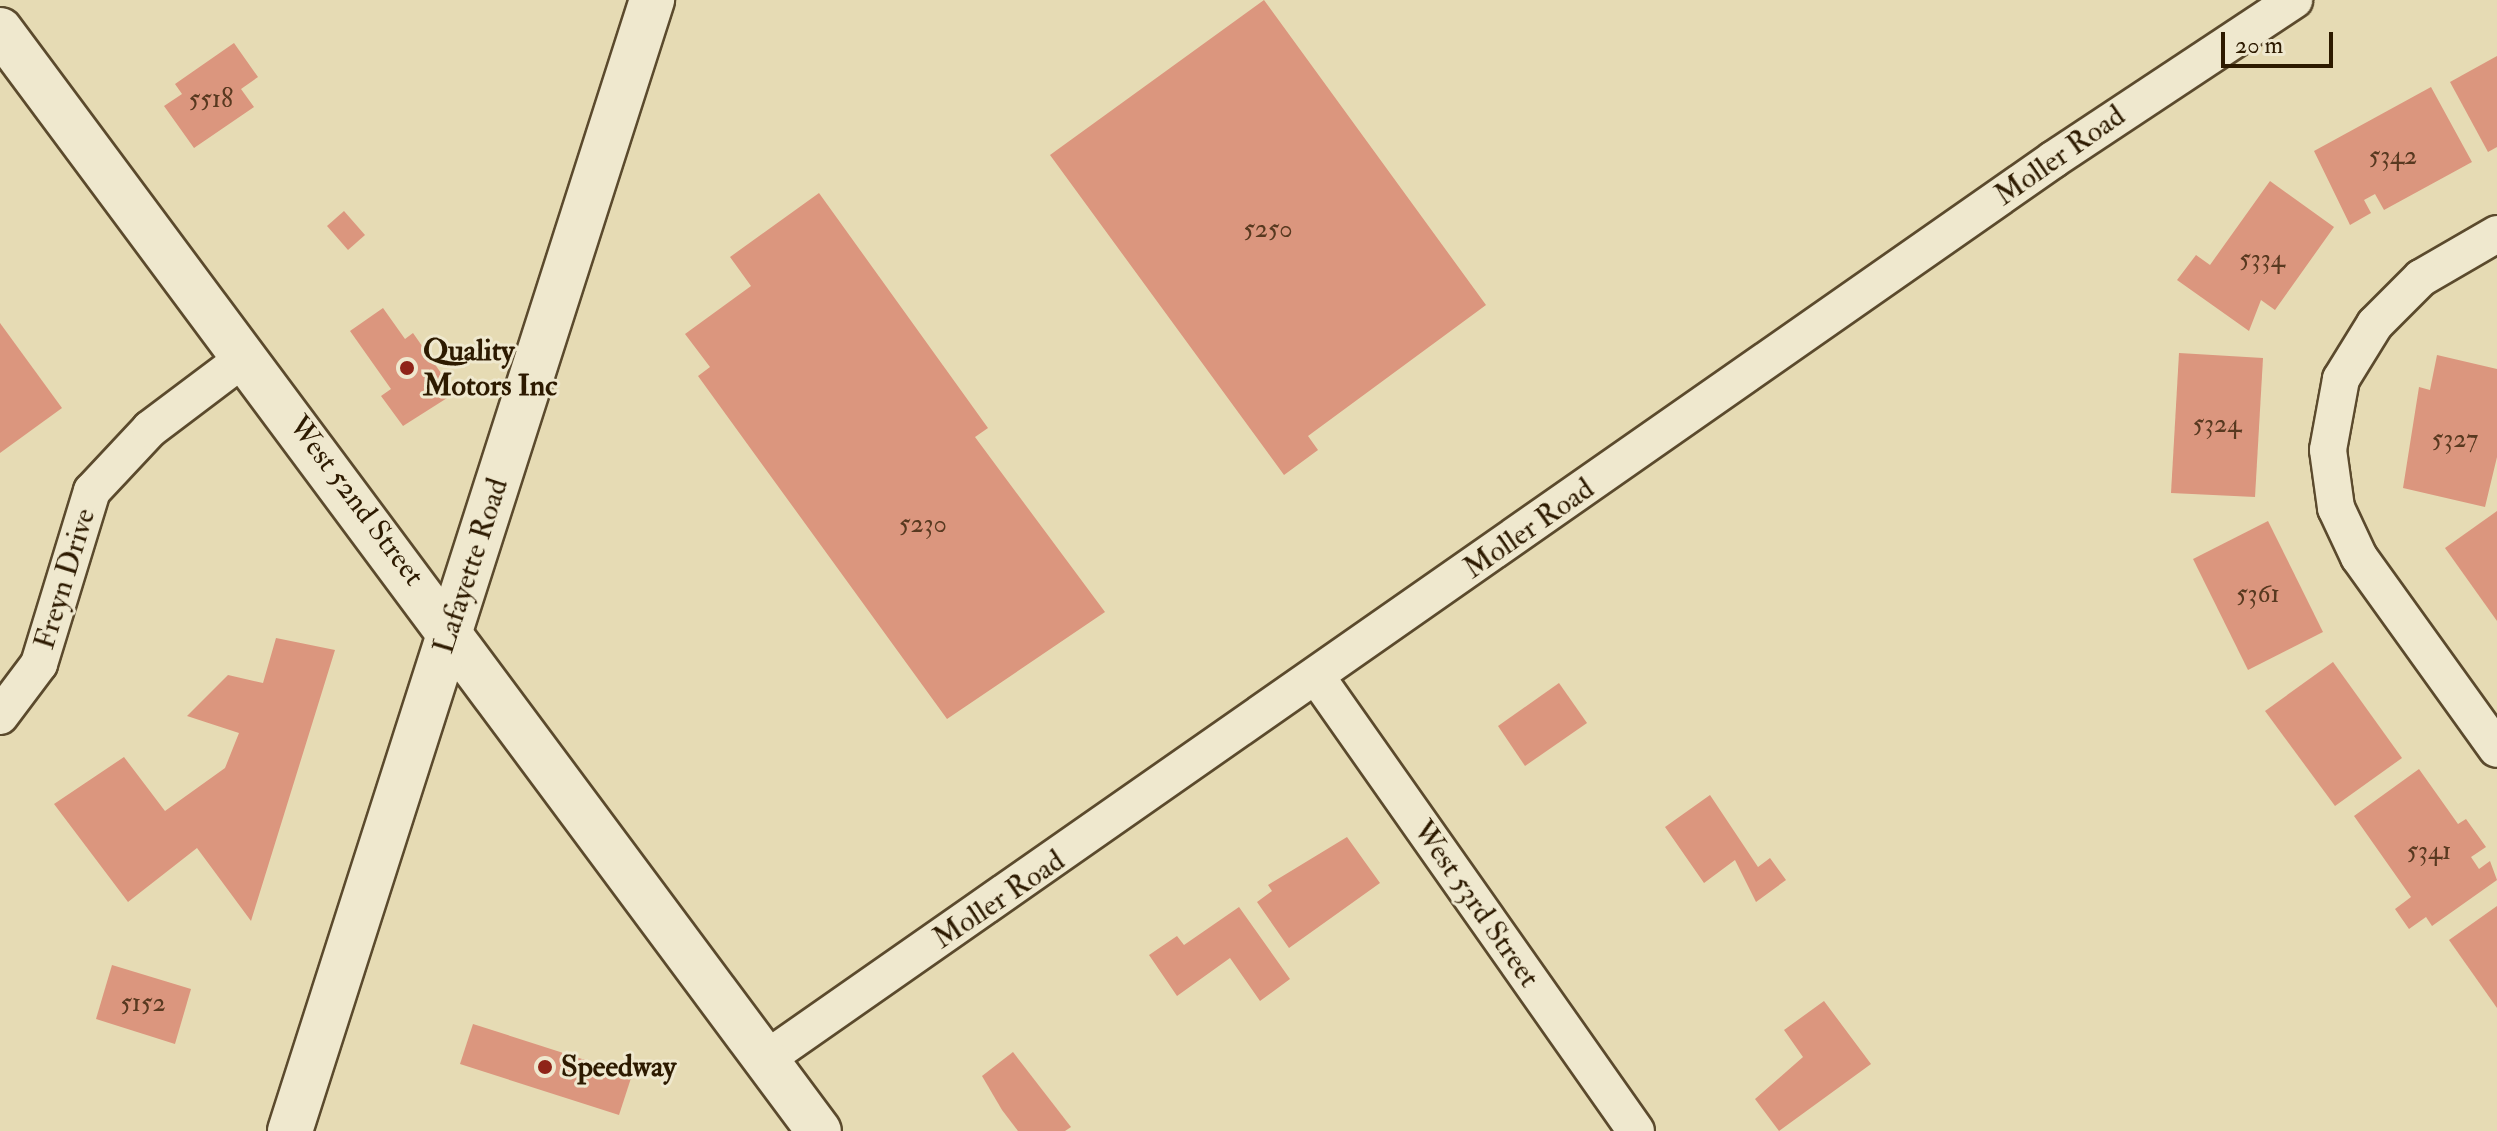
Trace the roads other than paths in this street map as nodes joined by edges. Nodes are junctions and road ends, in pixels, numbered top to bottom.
1 (652, 0) edge
2 (2294, 0) edge
3 (0, 30) edge
4 (2497, 234) edge
5 (247, 356) junction
6 (451, 628) junction
7 (1316, 676) junction
8 (0, 716) edge
9 (2497, 749) edge
10 (766, 1059) junction
11 (290, 1131) edge
12 (819, 1131) edge
13 (1636, 1131) edge

1 - 6 street, Lafayette Road
2 - 7 street, Moller Road
3 - 5 street, West 52nd Street
4 - 9 street
5 - 6 street, West 52nd Street
5 - 8 street, Freyn Drive
6 - 10 street, West 52nd Street
6 - 11 street, Lafayette Road
7 - 10 street, Moller Road
7 - 13 street, West 53rd Street
10 - 12 street, West 52nd Street

